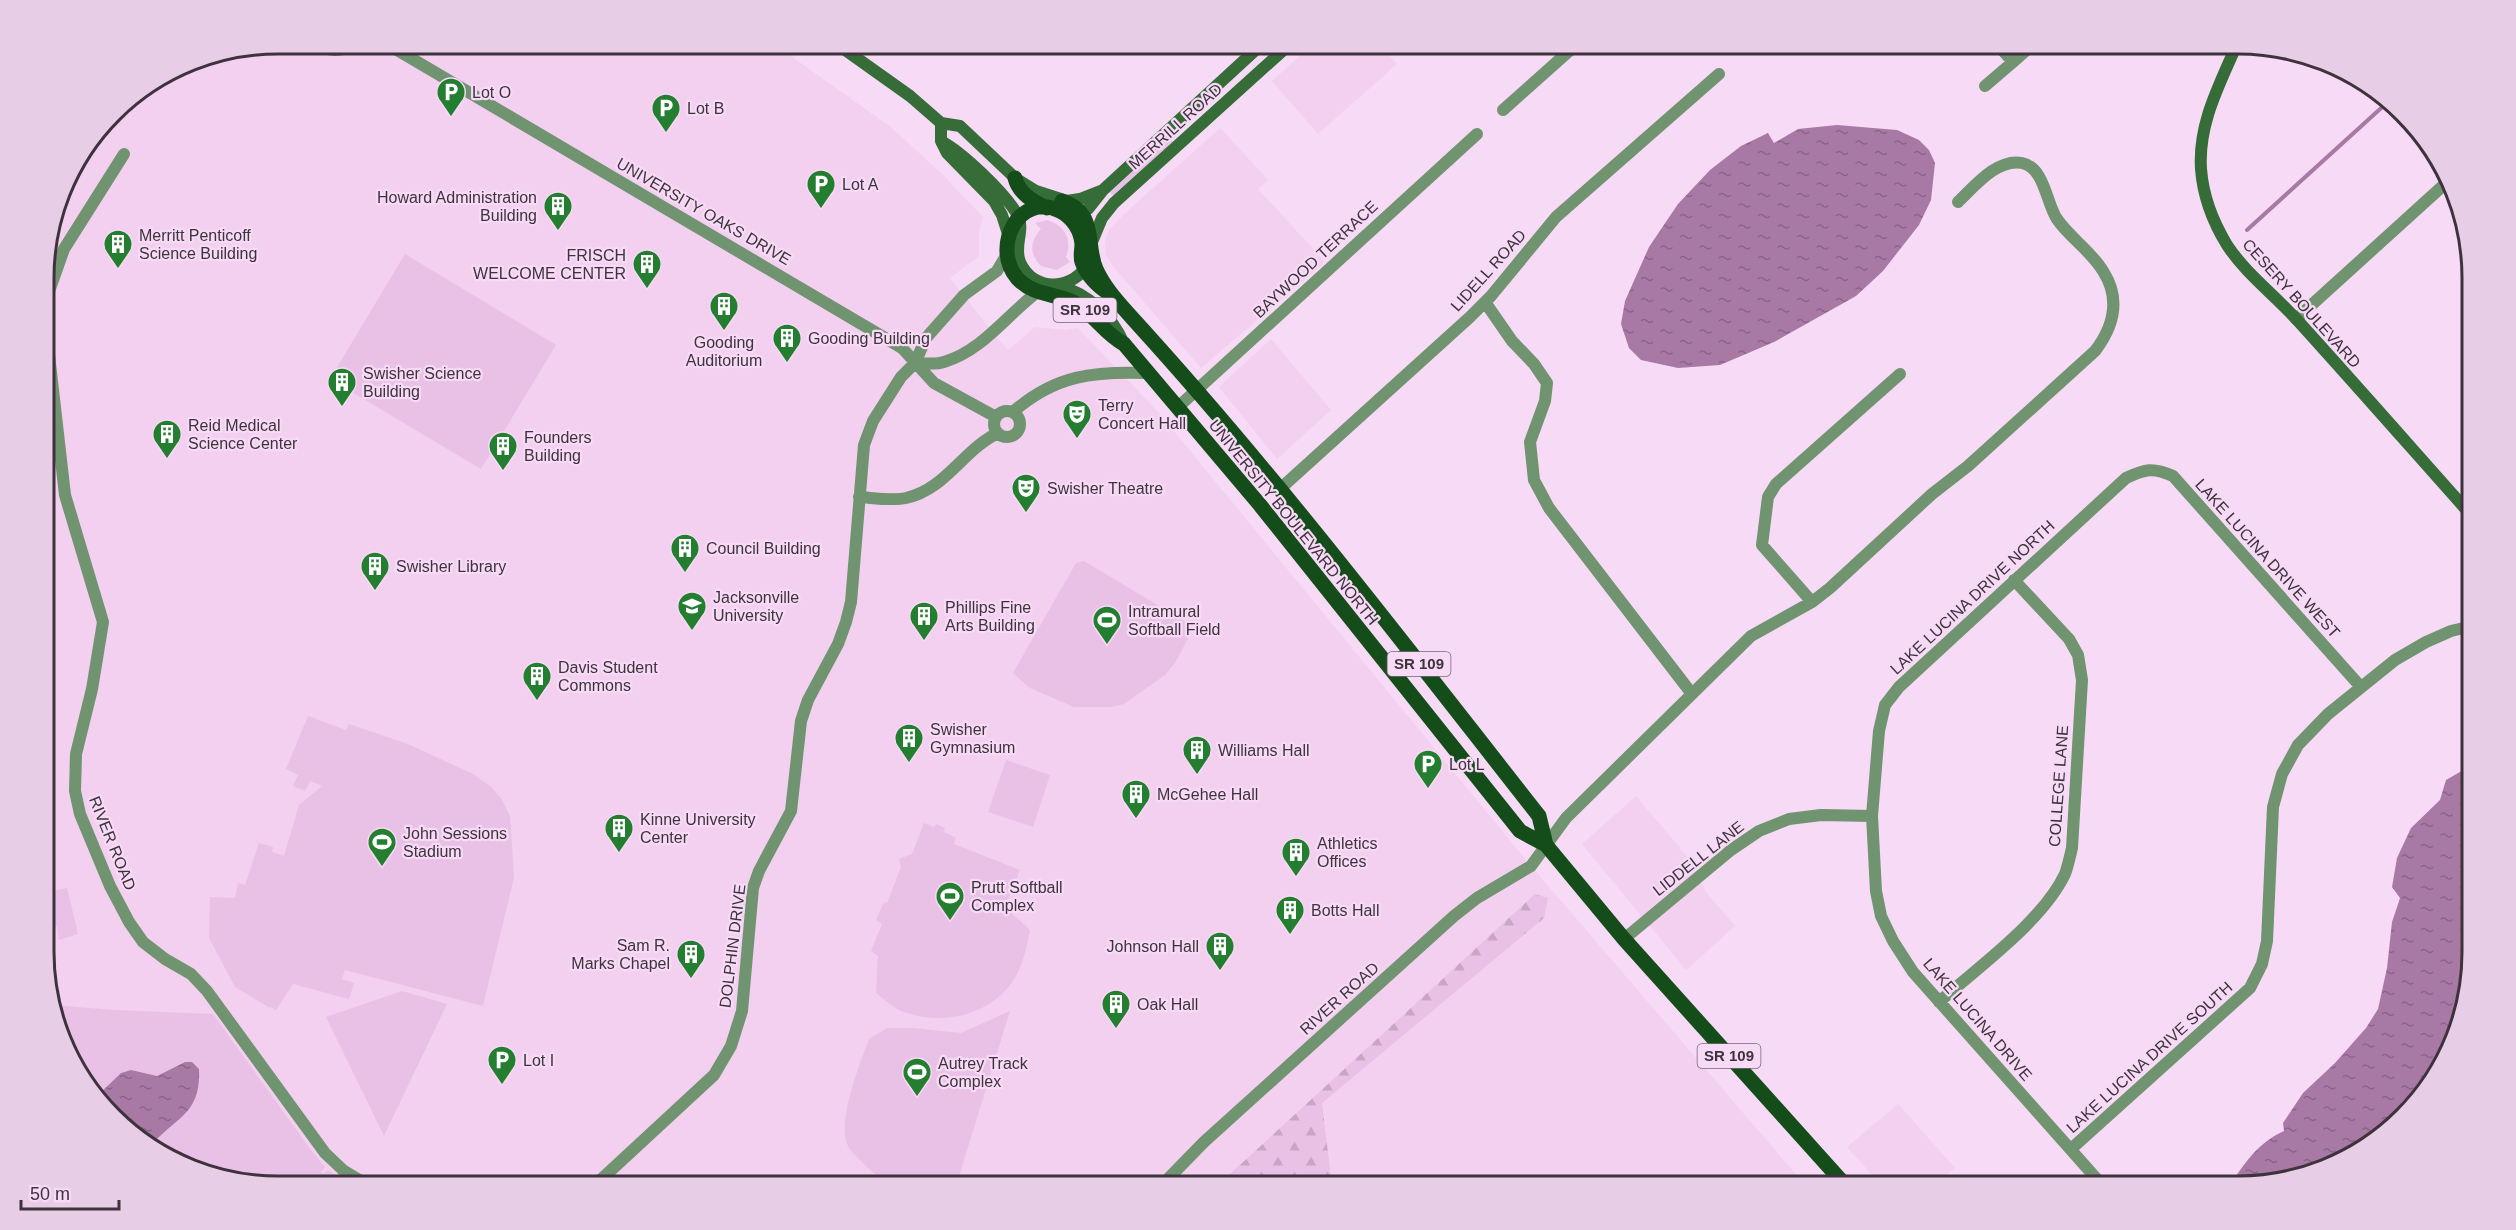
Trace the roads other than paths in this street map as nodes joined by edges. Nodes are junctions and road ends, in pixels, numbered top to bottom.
1 (404, 54) edge
2 (851, 54) edge
3 (1251, 54) edge
4 (1279, 54) edge
5 (1566, 54) edge
6 (2006, 54) edge
7 (2022, 54) edge
8 (2233, 54) edge
9 (2013, 62) junction
10 (1719, 74) dead end
11 (1985, 86) dead end
12 (1503, 110) dead end
13 (941, 123) junction
14 (1477, 134) dead end
15 (941, 141) junction
16 (124, 154) dead end
17 (1015, 178) junction
18 (2442, 186) edge
19 (1103, 190) junction
20 (1958, 202) dead end
21 (1047, 208) junction
22 (1069, 210) junction
23 (1019, 218) junction
24 (1008, 234) junction
25 (1092, 248) junction
26 (1007, 254) junction
27 (1086, 269) junction
28 (54, 274) edge
29 (1048, 287) junction
30 (1109, 293) junction
31 (1485, 302) junction
32 (2296, 319) junction
33 (915, 363) junction
34 (1148, 373) junction
35 (1900, 374) dead end
36 (1197, 390) junction
37 (54, 399) edge
38 (1177, 408) junction
39 (1013, 412) junction
40 (996, 417) junction
41 (998, 433) junction
42 (2143, 470) joint
43 (1281, 488) junction
44 (859, 497) junction
45 (2462, 505) edge
46 (2014, 580) junction
47 (1812, 602) junction
48 (2462, 628) edge
49 (1409, 651) junction
50 (1389, 666) junction
51 (2360, 686) junction
52 (1692, 694) junction
53 (1872, 816) junction
54 (1546, 845) junction
55 (1624, 939) junction
56 (1939, 1002) junction
57 (2071, 1149) junction
58 (351, 1176) edge
59 (605, 1176) edge
60 (1171, 1176) edge
61 (1837, 1176) edge
62 (2094, 1176) edge

1 - 33 street, UNIVERSITY OAKS DRIVE
2 - 13 main road
3 - 19 main road, MERRILL ROAD
4 - 25 main road, MERRILL ROAD
5 - 12 street
6 - 9 street
7 - 9 street
8 - 32 main road, CESERY BOULEVARD
9 - 11 street
10 - 31 street, LIDELL ROAD
13 - 15 main road
13 - 17 main road
14 - 36 street, BAYWOOD TERRACE
15 - 23 main road
15 - 24 main road, UNIVERSITY BOULEVARD NORTH / SR 109
16 - 28 street, RIVER ROAD
17 - 21 main road
17 - 22 main road
18 - 32 street
19 - 22 main road
19 - 22 main road, MERRILL ROAD
20 - 47 street, RIVER ROAD
21 - 22 main road
21 - 23 main road
22 - 25 main road, UNIVERSITY BOULEVARD NORTH / SR 109
22 - 27 main road
23 - 24 main road
23 - 29 main road, SR 109
24 - 26 main road, UNIVERSITY BOULEVARD NORTH / SR 109
25 - 27 main road, MERRILL ROAD
25 - 30 main road, UNIVERSITY BOULEVARD NORTH / SR 109
26 - 29 main road, UNIVERSITY BOULEVARD NORTH / SR 109
26 - 33 street, DOLPHIN DRIVE
27 - 29 main road
27 - 30 main road, SR 109
29 - 33 street
29 - 34 main road, UNIVERSITY BOULEVARD NORTH / SR 109
30 - 36 main road, UNIVERSITY BOULEVARD NORTH / SR 109
31 - 43 street, LIDELL ROAD
31 - 52 street
32 - 45 main road, CESERY BOULEVARD
33 - 40 street, UNIVERSITY OAKS DRIVE
33 - 44 street, DOLPHIN DRIVE
34 - 38 main road, UNIVERSITY BOULEVARD NORTH / SR 109
34 - 39 street
35 - 47 street
36 - 38 street, BAYWOOD TERRACE
36 - 43 main road, UNIVERSITY BOULEVARD NORTH / SR 109
37 - 58 street, RIVER ROAD
38 - 50 main road, UNIVERSITY BOULEVARD NORTH / SR 109
39 - 40 street
39 - 41 street
40 - 41 street
41 - 44 street
42 - 46 street, LAKE LUCINA DRIVE NORTH
42 - 51 street, LAKE LUCINA DRIVE WEST
43 - 49 main road, UNIVERSITY BOULEVARD NORTH / SR 109
44 - 59 street, DOLPHIN DRIVE
46 - 53 street, LAKE LUCINA DRIVE NORTH
46 - 56 street, COLLEGE LANE
47 - 52 street, RIVER ROAD
48 - 51 street, LAKE LUCINA DRIVE SOUTH
49 - 50 main road
49 - 54 main road, UNIVERSITY BOULEVARD NORTH / SR 109
50 - 54 main road, UNIVERSITY BOULEVARD NORTH / SR 109
51 - 57 street, LAKE LUCINA DRIVE SOUTH
52 - 54 street, RIVER ROAD
53 - 55 street, LIDDELL LANE
53 - 56 street, LAKE LUCINA DRIVE
54 - 55 main road, UNIVERSITY BOULEVARD NORTH / SR 109
54 - 60 street, RIVER ROAD
55 - 61 main road, UNIVERSITY BOULEVARD NORTH / SR 109
56 - 57 street, LAKE LUCINA DRIVE
57 - 62 street, LAKE LUCINA DRIVE

